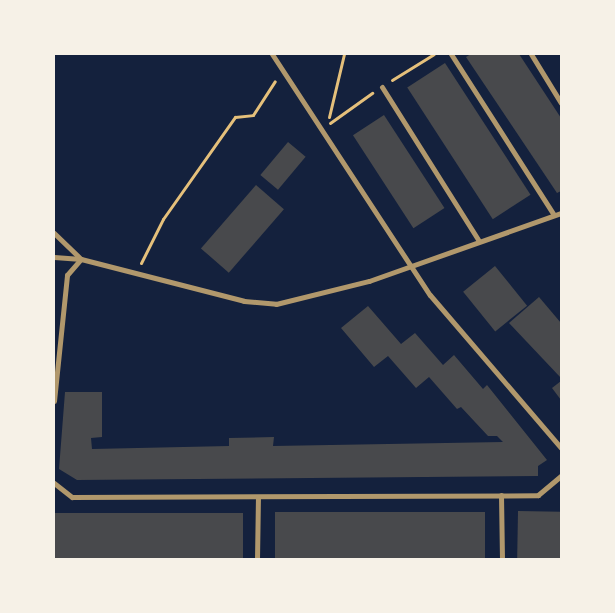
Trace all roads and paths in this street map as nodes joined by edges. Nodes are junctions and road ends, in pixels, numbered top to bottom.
1 (272, 54) edge
2 (344, 54) edge
3 (434, 54) edge
4 (451, 54) edge
5 (531, 54) edge
6 (282, 69) junction
7 (382, 87) junction
8 (561, 103) edge
9 (323, 116) dead end
10 (328, 124) junction
11 (328, 140) junction
12 (561, 213) edge
13 (554, 215) junction
14 (54, 233) edge
15 (479, 240) junction
16 (54, 257) edge
17 (81, 258) junction
18 (410, 265) junction
19 (135, 275) junction
20 (54, 401) edge
21 (561, 448) edge
22 (561, 476) edge
23 (54, 483) edge
24 (501, 495) junction
25 (258, 498) junction
26 (257, 559) edge
27 (502, 559) edge

1 - 6 street
2 - 10 path
3 - 7 path
4 - 13 street
5 - 8 street
6 - 11 street
6 - 19 path
7 - 10 path
7 - 15 street
9 - 10 path
10 - 11 path
11 - 18 street
12 - 13 street
13 - 15 street
14 - 17 street
15 - 18 street
16 - 17 street
17 - 19 street
17 - 20 street
18 - 19 street
18 - 21 street
22 - 24 street
23 - 25 street
24 - 25 street
24 - 27 street
25 - 26 street

